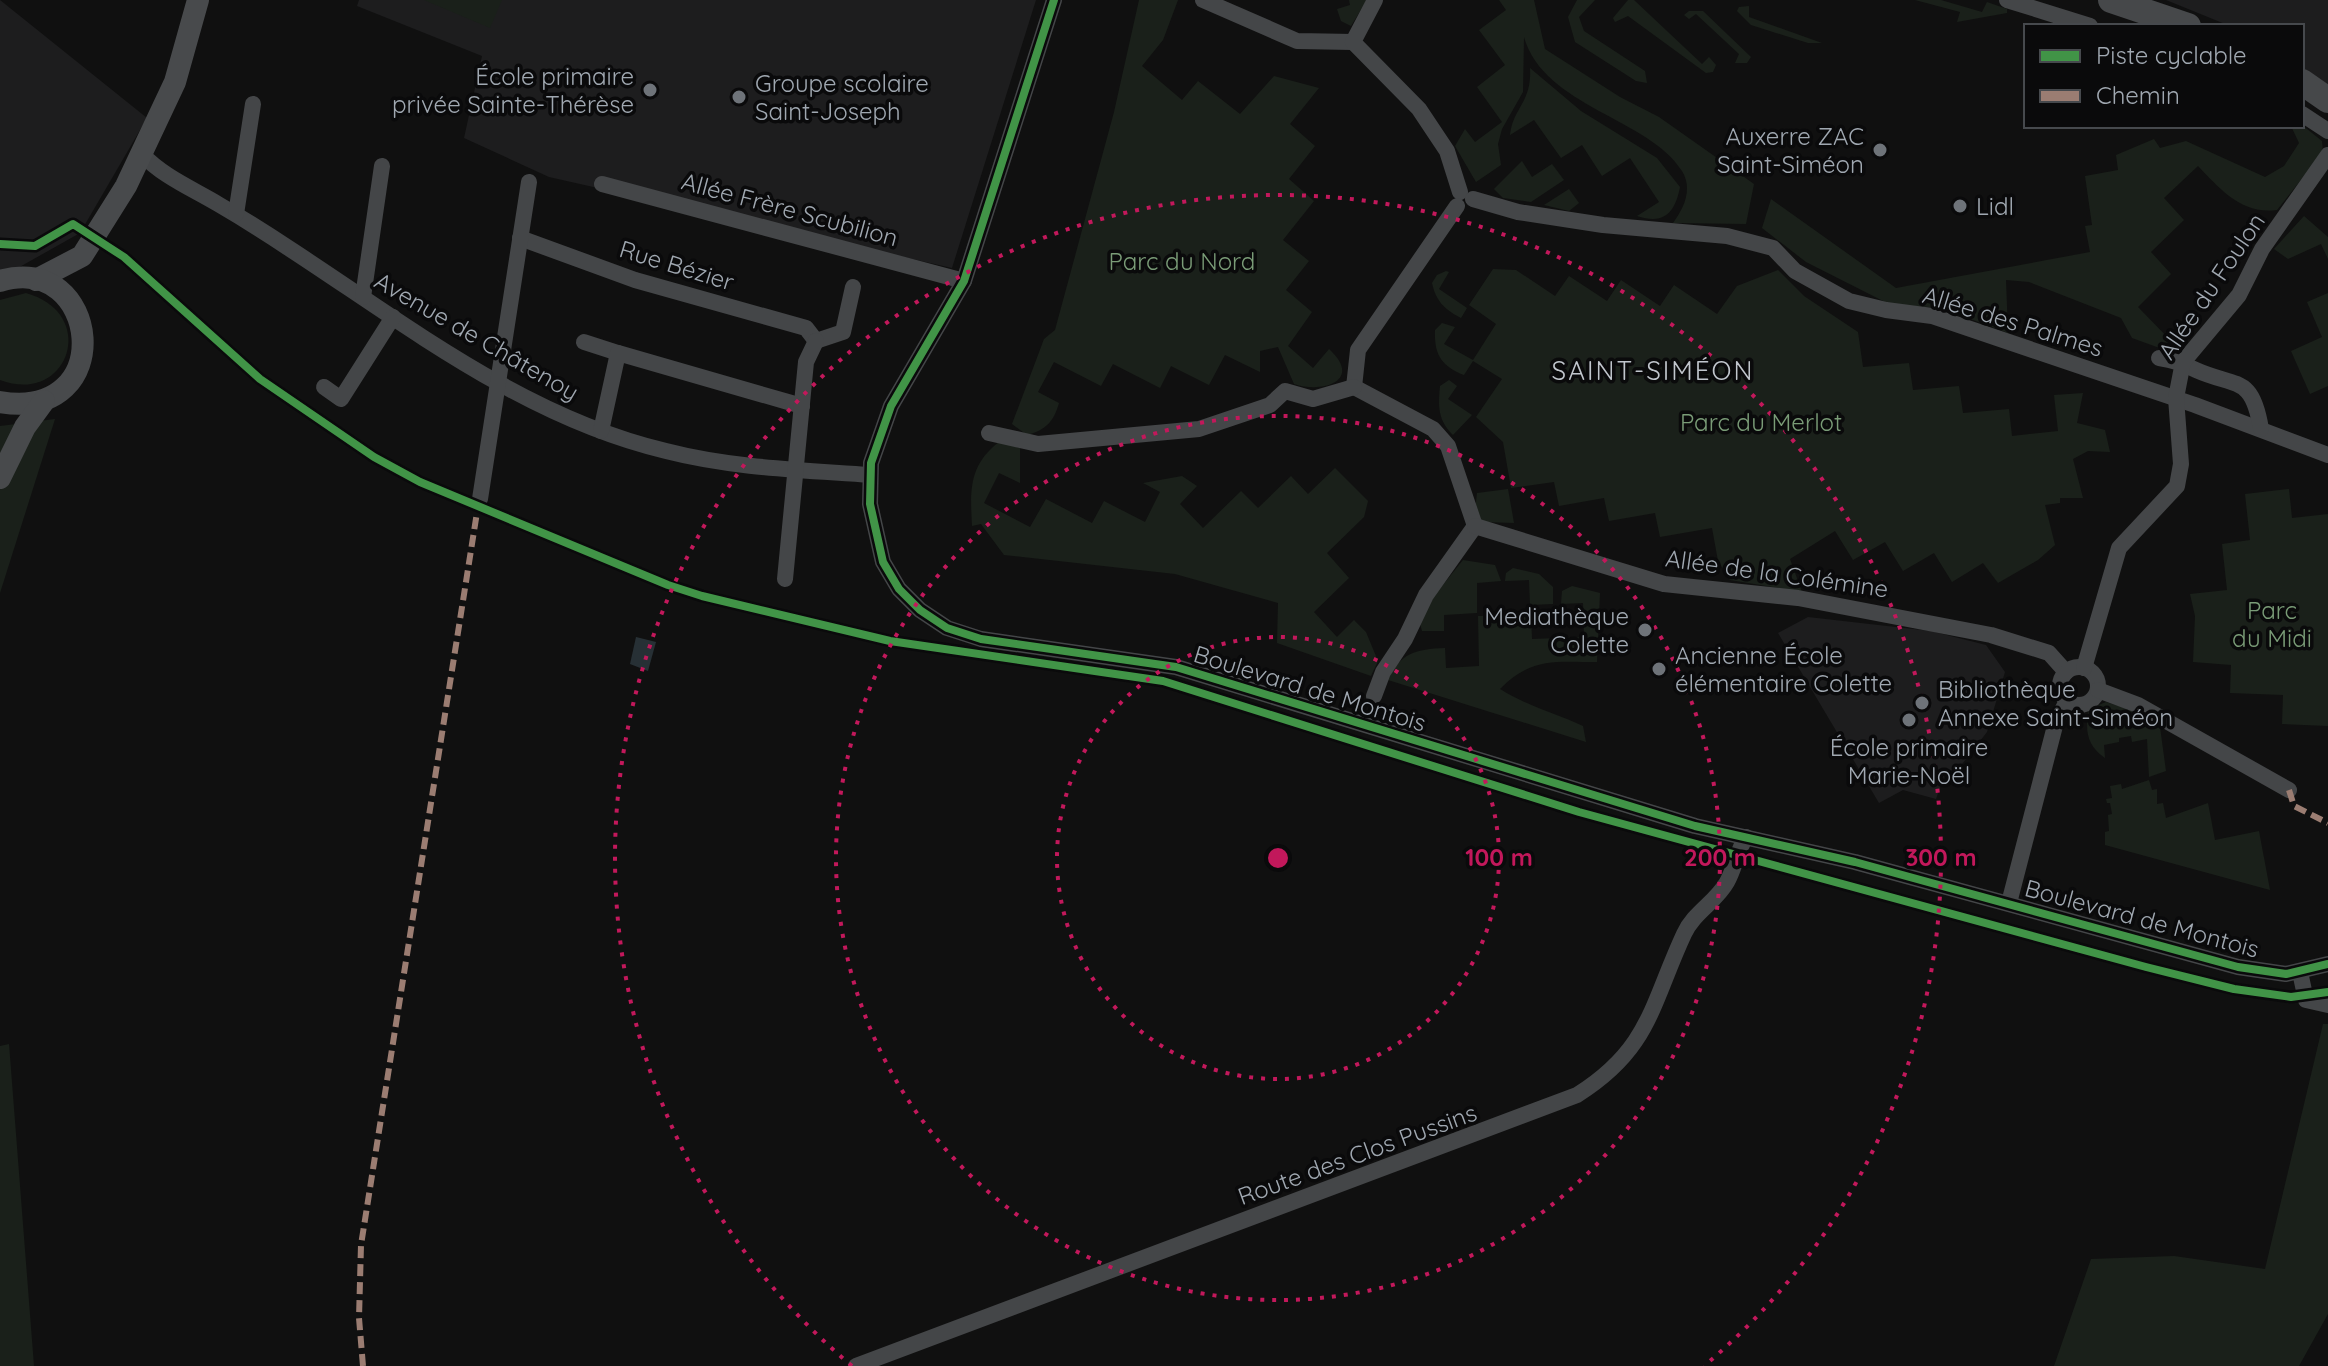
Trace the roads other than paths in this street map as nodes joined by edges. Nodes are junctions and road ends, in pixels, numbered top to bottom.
1 (198, 0) edge
2 (1054, 0) edge
3 (1203, 0) edge
4 (1375, 0) edge
5 (2007, 0) edge
6 (2111, 0) edge
7 (2084, 24) edge
8 (2182, 24) edge
9 (1353, 42) junction
10 (2304, 83) edge
11 (2328, 100) edge
12 (253, 104) dead end
13 (2304, 115) edge
14 (2328, 131) edge
15 (142, 154) junction
16 (2328, 155) edge
17 (382, 166) dead end
18 (529, 182) dead end
19 (602, 184) dead end
20 (1463, 199) junction
21 (236, 214) junction
22 (520, 238) junction
23 (82, 256) junction
24 (1, 279) edge
25 (36, 280) junction
26 (964, 281) junction
27 (853, 287) dead end
28 (363, 297) junction
29 (71, 303) junction
30 (393, 317) junction
31 (816, 341) junction
32 (584, 342) dead end
33 (618, 353) junction
34 (2159, 358) dead end
35 (2183, 362) junction
36 (498, 381) junction
37 (324, 387) dead end
38 (1354, 387) junction
39 (2176, 398) junction
40 (44, 401) junction
41 (0, 402) edge
42 (802, 406) junction
43 (2261, 429) junction
44 (601, 431) junction
45 (989, 433) dead end
46 (10, 452) junction
47 (2328, 455) edge
48 (796, 469) junction
49 (870, 475) junction
50 (0, 478) edge
51 (480, 499) dead end
52 (1475, 526) junction
53 (785, 579) dead end
54 (2084, 668) junction
55 (2066, 672) junction
56 (2098, 690) junction
57 (1374, 696) dead end
58 (2067, 701) junction
59 (2289, 790) dead end
60 (1746, 837) junction
61 (2009, 903) junction
62 (2328, 964) edge
63 (2300, 972) junction
64 (2328, 1005) edge
65 (856, 1366) edge

1 - 15 street
2 - 26 street, Boulevard de Montois
3 - 9 street
4 - 9 street
5 - 7 street
6 - 8 main road
9 - 20 street
10 - 11 main road
12 - 21 street
13 - 14 street
15 - 21 street, Avenue de Châtenoy
15 - 23 street
16 - 35 street, Allée du Foulon
17 - 28 street
18 - 22 street
19 - 26 street, Allée Frère Scubilion
20 - 38 street
20 - 39 street, Allée des Palmes
21 - 28 street, Avenue de Châtenoy
22 - 31 street, Rue Bézier
22 - 36 street
23 - 25 street
23 - 29 street
24 - 25 street
25 - 29 street
26 - 49 street, Boulevard de Montois
27 - 31 street
28 - 30 street, Avenue de Châtenoy
29 - 40 street
30 - 36 street, Avenue de Châtenoy
30 - 37 street
31 - 42 street
32 - 33 street
33 - 42 street
33 - 44 street
34 - 35 street
35 - 39 street, Allée du Foulon
35 - 43 street
36 - 44 street, Avenue de Châtenoy
36 - 51 street
38 - 45 street
38 - 52 street
39 - 43 street, Allée des Palmes
39 - 54 street, Allée du Foulon
40 - 41 street
40 - 46 street
41 - 46 street
42 - 48 street
43 - 47 street, Allée des Palmes
44 - 48 street, Avenue de Châtenoy
46 - 50 street
48 - 49 street, Avenue de Châtenoy
48 - 53 street
49 - 60 street, Boulevard de Montois
52 - 55 street, Allée de la Colémine
52 - 57 street
54 - 55 street
54 - 56 street
55 - 58 street
56 - 58 street
56 - 59 street
58 - 61 street
60 - 61 street, Boulevard de Montois
60 - 65 street, Route des Clos Pussins
61 - 63 street, Boulevard de Montois
62 - 63 street, Boulevard de Montois
63 - 64 street

